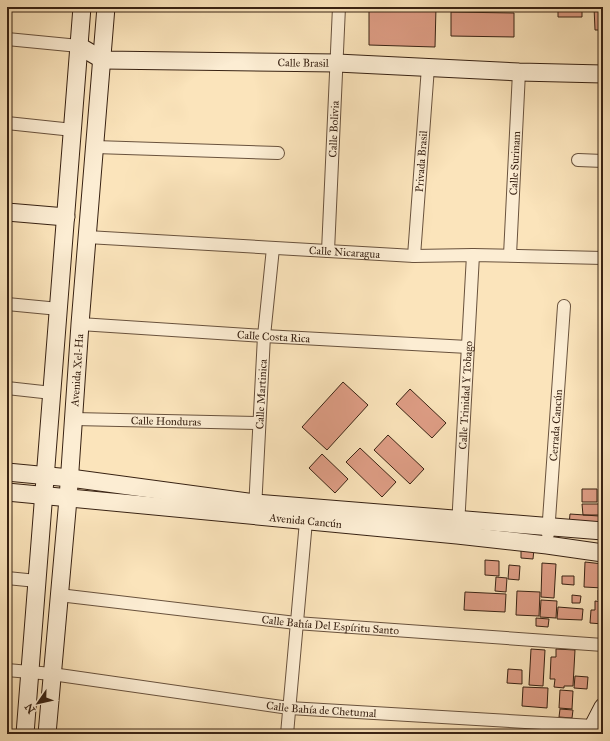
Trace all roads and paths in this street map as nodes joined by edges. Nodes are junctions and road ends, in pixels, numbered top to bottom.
1 (82, 7) edge
2 (106, 7) edge
3 (339, 7) edge
4 (7, 39) edge
5 (79, 46) junction
6 (103, 60) junction
7 (337, 63) junction
8 (428, 67) junction
9 (519, 72) junction
10 (603, 74) edge
11 (7, 123) edge
12 (73, 130) junction
13 (95, 147) junction
14 (278, 153) dead end
15 (578, 160) dead end
16 (603, 161) edge
17 (7, 212) edge
18 (66, 217) junction
19 (87, 237) junction
20 (272, 248) junction
21 (328, 251) junction
22 (473, 255) junction
23 (510, 255) junction
24 (414, 256) junction
25 (603, 258) edge
26 (7, 304) edge
27 (564, 306) dead end
28 (58, 309) junction
29 (80, 324) junction
30 (264, 336) junction
31 (468, 347) junction
32 (7, 388) edge
33 (52, 393) junction
34 (74, 419) junction
35 (258, 424) junction
36 (7, 472) edge
37 (46, 476) junction
38 (70, 478) junction
39 (7, 492) edge
40 (44, 495) junction
41 (68, 499) junction
42 (255, 510) junction
43 (306, 521) junction
44 (548, 526) junction
45 (458, 527) junction
46 (603, 531) edge
47 (547, 545) junction
48 (603, 553) edge
49 (7, 578) edge
50 (37, 581) junction
51 (59, 595) junction
52 (296, 623) junction
53 (603, 645) edge
54 (7, 670) edge
55 (30, 672) junction
56 (52, 674) junction
57 (603, 707) edge
58 (289, 708) junction
59 (591, 730) edge
60 (25, 734) edge
61 (47, 734) edge
62 (287, 734) edge

1 - 5 street, Avenida Xel-Ha
2 - 6 street, Avenida Xel-Ha
3 - 7 street, Calle Bolivia
4 - 5 street, Calle Brasil
5 - 6 street, Calle Brasil
5 - 12 street, Avenida Xel-Ha
6 - 7 street, Calle Brasil
6 - 13 street, Avenida Xel-Ha
7 - 8 street, Calle Brasil
7 - 21 street, Calle Bolivia
8 - 9 street, Calle Brasil
8 - 24 street, Privada Brasil
9 - 10 street, Calle Brasil
9 - 23 street, Calle Surinam
11 - 12 street
12 - 18 street, Avenida Xel-Ha
13 - 14 street
13 - 19 street, Avenida Xel-Ha
15 - 16 street
17 - 18 street
18 - 28 street, Avenida Xel-Ha
19 - 20 street, Calle Nicaragua
19 - 29 street, Avenida Xel-Ha
20 - 21 street, Calle Nicaragua
20 - 30 street, Calle Martinica
21 - 24 street, Calle Nicaragua
22 - 23 street, Calle Nicaragua
22 - 24 street, Calle Nicaragua
22 - 31 street, Calle Trinidad Y Tobago
23 - 25 street, Calle Nicaragua
26 - 28 street
27 - 44 street, Cerrada Cancún
28 - 33 street, Avenida Xel-Ha
29 - 30 street, Calle Costa Rica
29 - 34 street, Avenida Xel-Ha
30 - 31 street, Calle Costa Rica
30 - 35 street, Calle Martinica
31 - 45 street, Calle Trinidad Y Tobago
32 - 33 street
33 - 37 street, Avenida Xel-Ha
34 - 35 street, Calle Honduras
34 - 38 street, Avenida Xel-Ha
35 - 42 street, Calle Martinica
36 - 37 street, Avenida Cancún
37 - 38 street, Avenida Cancún
37 - 40 street, Avenida Xel-Ha
38 - 41 street, Avenida Xel-Ha
38 - 42 street, Avenida Cancún
39 - 40 street, Avenida Cancún
40 - 41 street, Avenida Cancún
40 - 50 street, Avenida Xel-Ha
41 - 42 street, Avenida Cancún
41 - 51 street, Avenida Xel-Ha
42 - 43 street, Avenida Cancún
42 - 45 street, Avenida Cancún
43 - 45 street, Avenida Cancún
43 - 52 street
44 - 45 street, Avenida Cancún
44 - 46 street, Avenida Cancún
44 - 47 street, Cerrada Cancún
45 - 47 street, Avenida Cancún
47 - 48 street, Avenida Cancún
49 - 50 street
50 - 55 street, Avenida Xel-Ha
51 - 52 street, Calle Bahía Del Espíritu Santo
51 - 56 street, Avenida Xel-Ha
52 - 53 street, Calle Bahía Del Espíritu Santo
52 - 58 street
54 - 55 street, Calle Bahía de Chetumal
55 - 56 street, Calle Bahía de Chetumal
55 - 60 street, Avenida Xel-Ha
56 - 58 street, Calle Bahía de Chetumal
56 - 61 street, Avenida Xel-Ha
57 - 59 street
58 - 59 street, Calle Bahía de Chetumal
58 - 62 street

